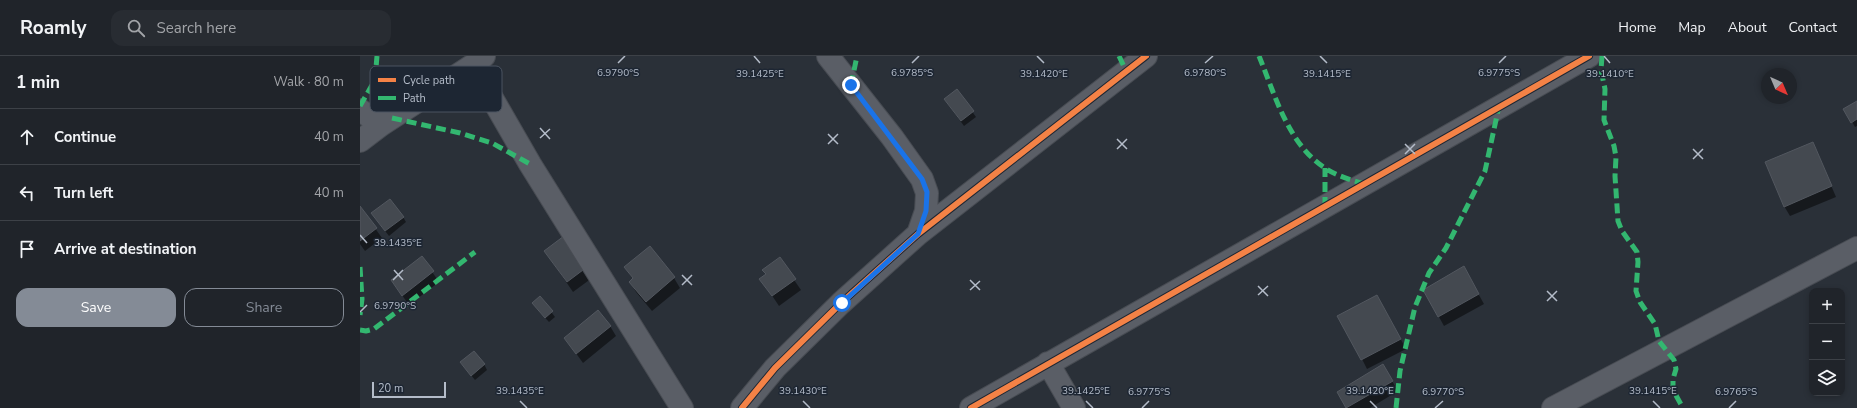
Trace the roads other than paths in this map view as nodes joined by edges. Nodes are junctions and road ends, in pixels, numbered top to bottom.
1 (828, 56) edge
2 (1146, 56) edge
3 (1589, 56) edge
4 (478, 60) edge
5 (469, 66) edge
6 (502, 108) edge
7 (360, 110) edge
8 (398, 112) edge
9 (380, 124) junction
10 (360, 141) edge
11 (918, 234) junction
12 (1857, 248) edge
13 (1048, 363) junction
14 (682, 408) edge
15 (742, 408) edge
16 (971, 408) edge
17 (1074, 408) edge
18 (1553, 408) edge

1 - 11 street
2 - 11 street
3 - 13 street
4 - 5 street
6 - 14 street
7 - 9 street
8 - 9 street
9 - 10 street
11 - 15 street
12 - 18 street
13 - 16 street
13 - 17 street

